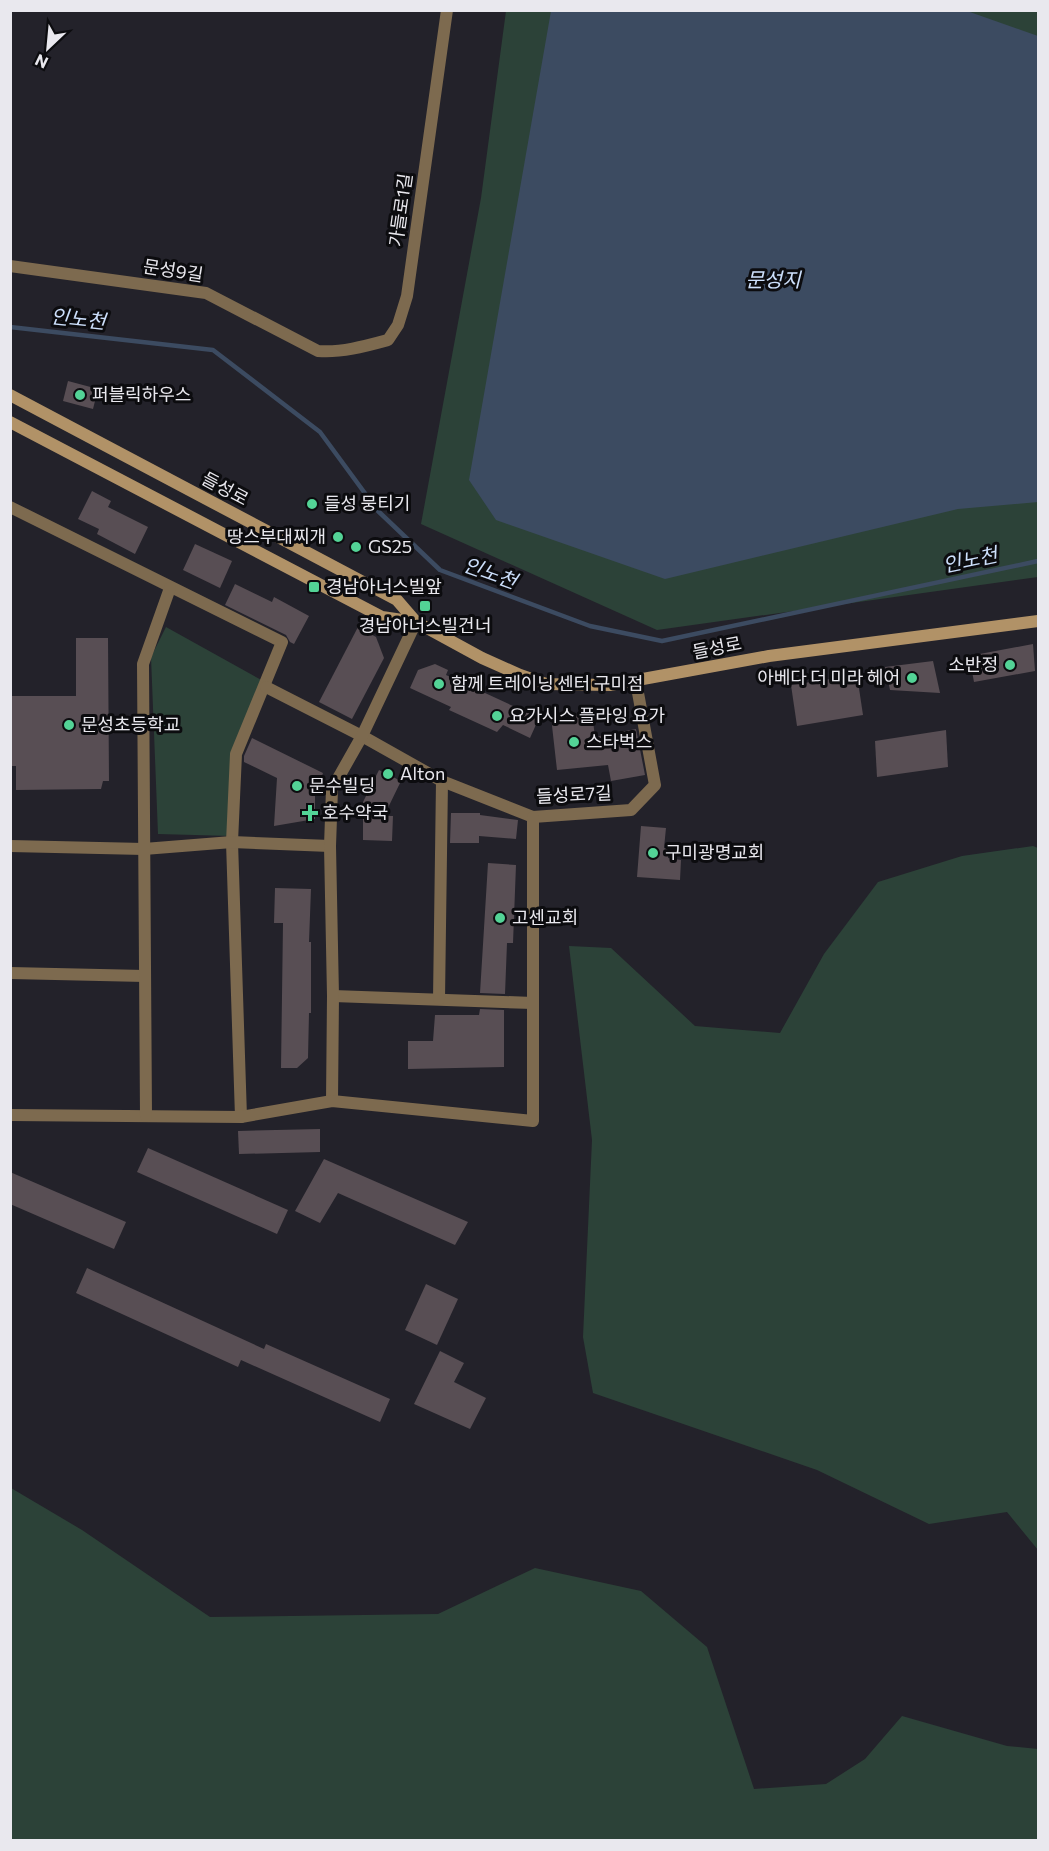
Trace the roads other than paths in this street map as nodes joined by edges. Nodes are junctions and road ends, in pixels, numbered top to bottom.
1 (447, 10) edge
2 (10, 266) edge
3 (318, 351) joint
4 (10, 395) edge
5 (10, 422) edge
6 (10, 507) edge
7 (170, 588) junction
8 (1038, 621) edge
9 (416, 622) junction
10 (636, 682) junction
11 (266, 687) junction
12 (362, 736) junction
13 (442, 781) junction
14 (533, 817) junction
15 (232, 842) junction
16 (10, 846) edge
17 (330, 846) junction
18 (144, 849) junction
19 (10, 973) edge
20 (145, 975) junction
21 (333, 996) junction
22 (438, 999) junction
23 (533, 1003) junction
24 (332, 1101) junction
25 (10, 1115) edge
26 (146, 1116) junction
27 (241, 1117) junction

1 - 3 street, 가들로1길
2 - 3 street, 문성9길
4 - 9 street, 들성로
5 - 9 street, 들성로
6 - 7 street
7 - 11 street
7 - 18 street
8 - 10 street, 들성로
9 - 10 street, 들성로
9 - 12 street
10 - 14 street, 들성로7길
11 - 12 street, 들성로7길
11 - 15 street
12 - 13 street, 들성로7길
12 - 17 street
13 - 14 street, 들성로7길
13 - 22 street
14 - 23 street
15 - 17 street
15 - 18 street
15 - 27 street
16 - 18 street
17 - 21 street
18 - 20 street
19 - 20 street
20 - 26 street
21 - 22 street
21 - 24 street
22 - 23 street
23 - 24 street
24 - 27 street
25 - 26 street
26 - 27 street

